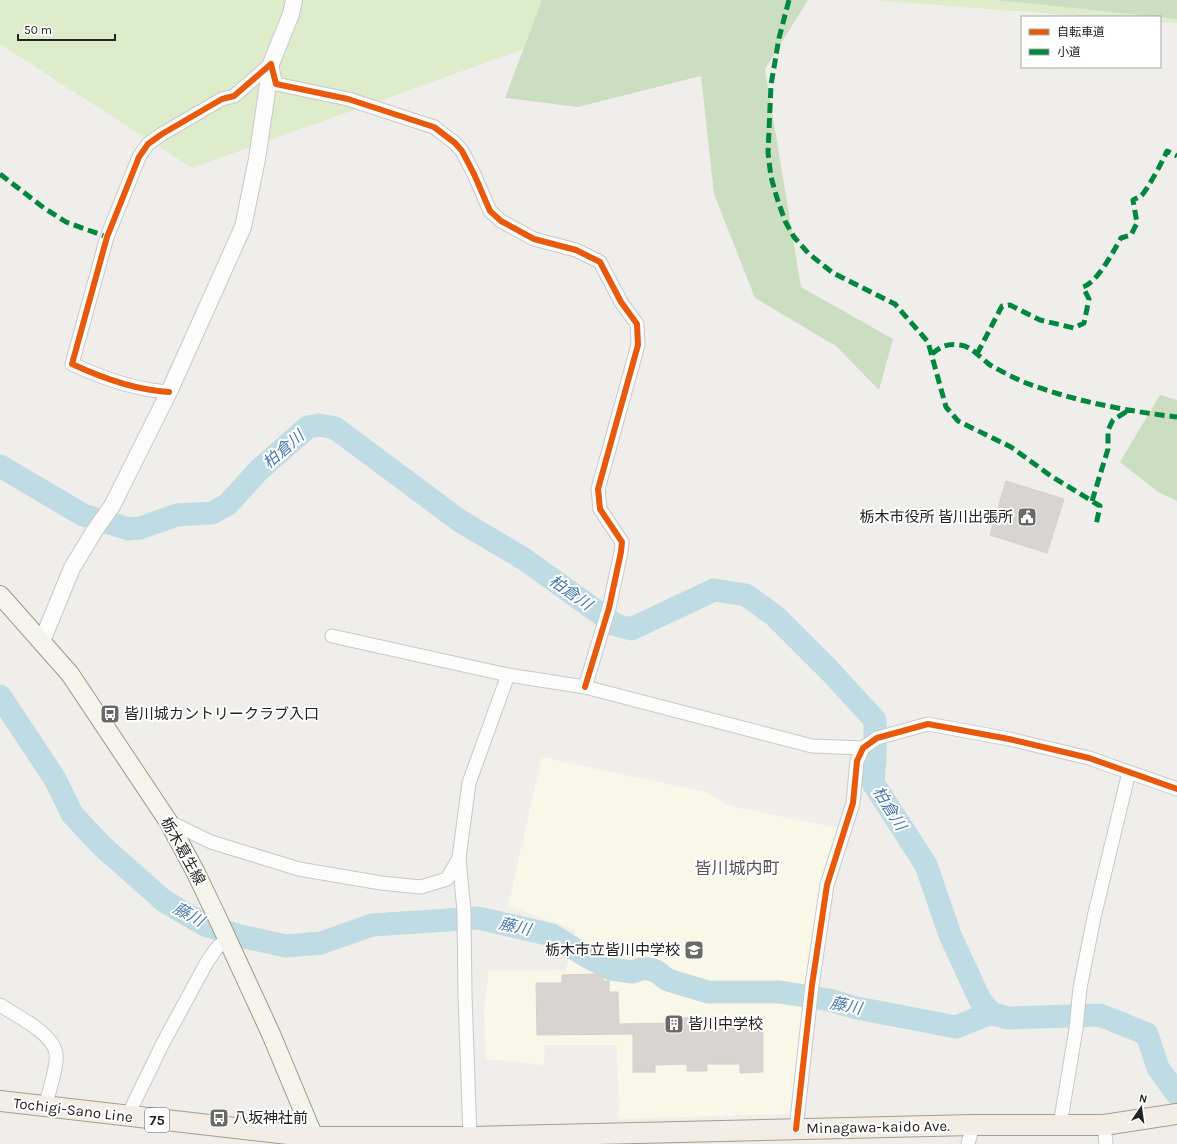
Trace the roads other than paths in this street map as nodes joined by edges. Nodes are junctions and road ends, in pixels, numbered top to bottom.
1 (294, 0) edge
2 (271, 64) junction
3 (169, 392) junction
4 (0, 595) edge
5 (332, 636) dead end
6 (42, 641) junction
7 (508, 674) junction
8 (585, 687) junction
9 (863, 748) junction
10 (1129, 772) junction
11 (1177, 789) edge
12 (168, 821) junction
13 (459, 858) junction
14 (228, 941) junction
15 (0, 1005) edge
16 (0, 1101) edge
17 (45, 1108) junction
18 (1177, 1114) edge
19 (127, 1117) junction
20 (973, 1125) junction
21 (1060, 1125) junction
22 (796, 1129) junction
23 (1105, 1135) edge
24 (470, 1137) junction
25 (650, 1138) edge
26 (314, 1141) edge
27 (968, 1144) edge

1 - 2 street
2 - 3 street
2 - 3 street
2 - 8 street
3 - 6 street
4 - 6 main road, 栃木葛生線
5 - 7 street
6 - 12 main road, 栃木葛生線
7 - 8 street
7 - 13 street
8 - 9 street
9 - 10 street
9 - 22 street
10 - 11 street
10 - 21 street
12 - 13 street
12 - 14 main road, 栃木葛生線
13 - 24 street
14 - 19 street
14 - 26 main road, 栃木葛生線
15 - 17 street
16 - 17 main road, Tochigi-Sano Line / 75
17 - 19 main road, Tochigi-Sano Line / 75
18 - 23 main road, Minagawa-kaido Ave. / 75
19 - 26 main road, Tochigi-Sano Line / 75
20 - 21 main road, Minagawa-kaido Ave. / 75
20 - 22 main road, Minagawa-kaido Ave. / 75
20 - 27 street
21 - 23 main road, Minagawa-kaido Ave. / 75
22 - 25 main road, Minagawa-kaido Ave. / 75
24 - 25 main road, Minagawa-kaido Ave. / 75
24 - 26 main road, Minagawa-kaido Ave. / 75

